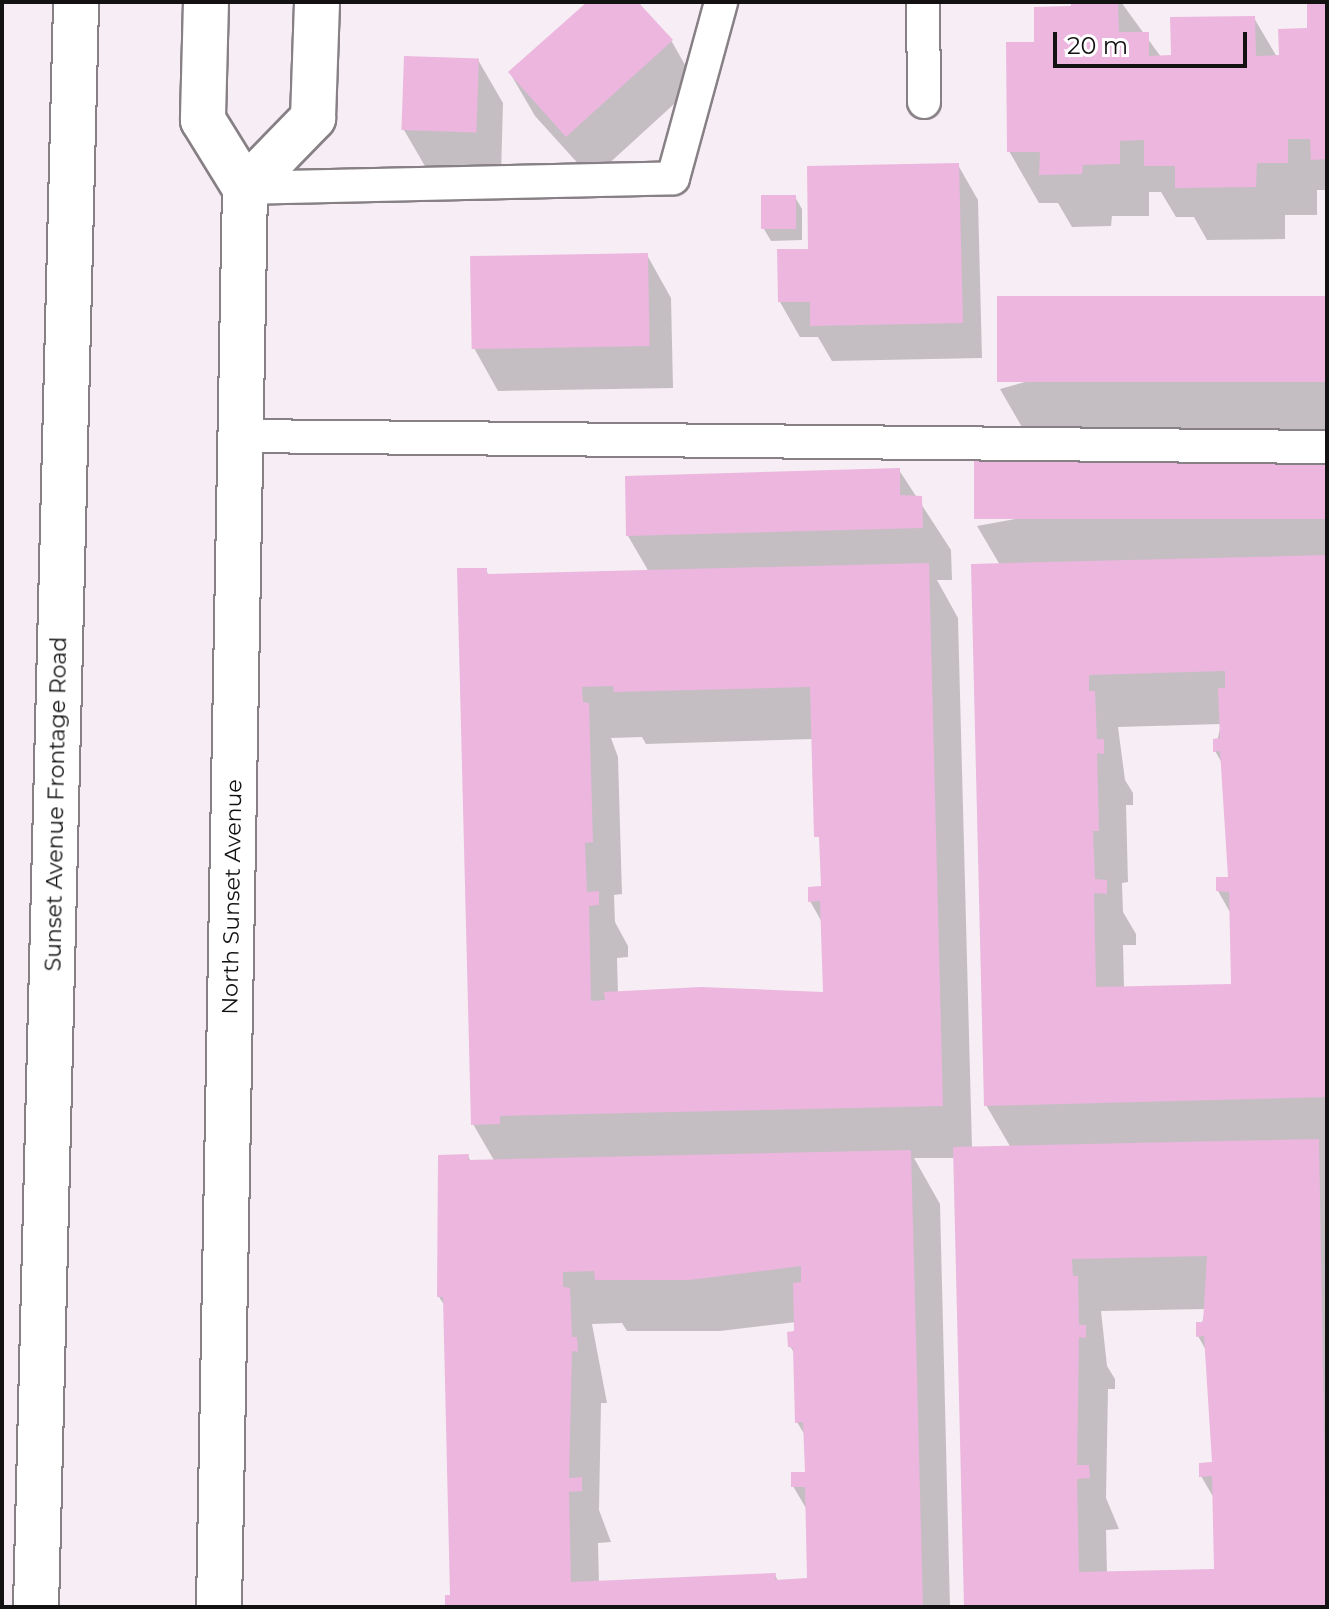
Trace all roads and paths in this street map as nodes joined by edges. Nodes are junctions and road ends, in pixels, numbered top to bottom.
1 (76, 2) edge
2 (206, 2) edge
3 (317, 2) edge
4 (721, 2) edge
5 (923, 2) edge
6 (924, 102) dead end
7 (245, 188) junction
8 (240, 436) junction
9 (1327, 447) edge
10 (36, 1607) edge
11 (219, 1607) edge

1 - 10 main road, Sunset Avenue Frontage Road
2 - 7 main road
3 - 7 main road
4 - 7 lane
5 - 6 lane
7 - 8 main road, North Sunset Avenue
8 - 9 lane
8 - 11 main road, North Sunset Avenue

